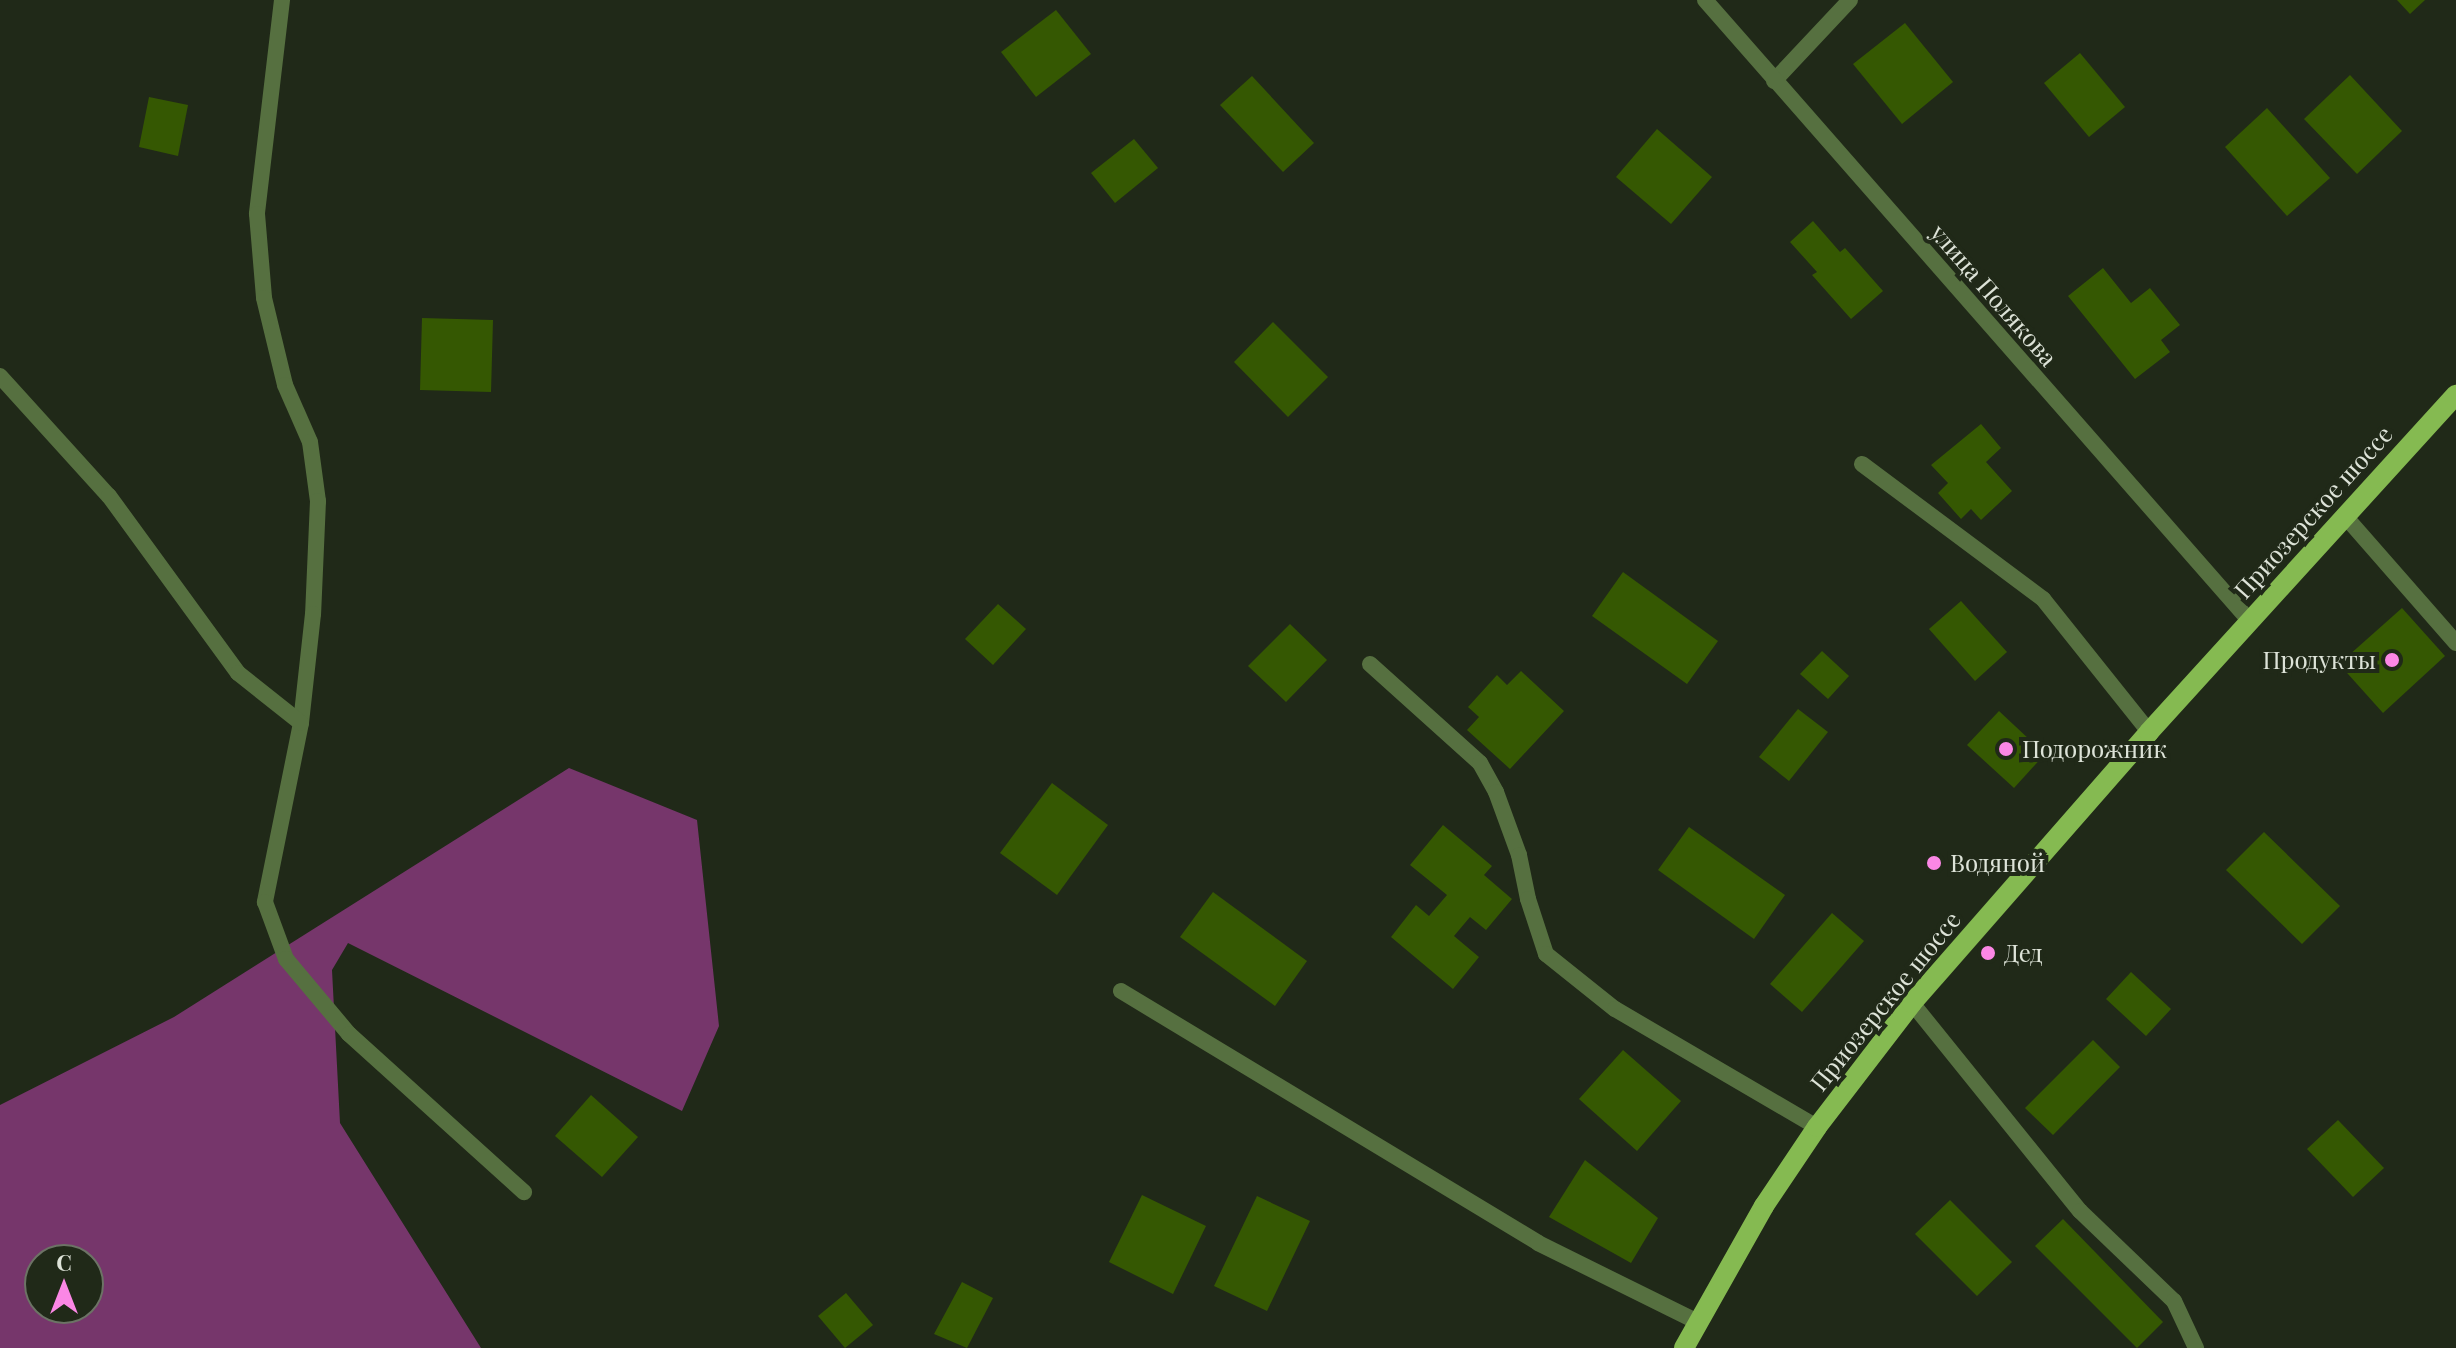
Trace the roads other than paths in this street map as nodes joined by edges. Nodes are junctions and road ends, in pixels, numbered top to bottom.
1 (282, 0) edge
2 (1705, 0) edge
3 (1850, 0) edge
4 (1774, 81) junction
5 (0, 376) edge
6 (2456, 395) edge
7 (1862, 464) dead end
8 (2344, 515) junction
9 (2249, 620) junction
10 (2456, 643) edge
11 (1370, 664) dead end
12 (301, 723) junction
13 (2149, 732) junction
14 (1121, 991) dead end
15 (1912, 1003) junction
16 (1817, 1127) junction
17 (524, 1192) dead end
18 (1696, 1321) junction
19 (1684, 1348) edge
20 (2196, 1348) edge

1 - 12 street
2 - 4 street, улица Полякова
3 - 4 street
4 - 9 street, улица Полякова
5 - 12 street
6 - 8 main road, Приозерское шоссе
7 - 13 street
8 - 9 main road, Приозерское шоссе
8 - 10 street
9 - 13 main road, Приозерское шоссе
11 - 16 street
12 - 17 street
13 - 15 main road, Приозерское шоссе
14 - 18 street
15 - 16 main road, Приозерское шоссе
15 - 20 street
16 - 18 main road, Приозерское шоссе
18 - 19 main road, Приозерское шоссе

